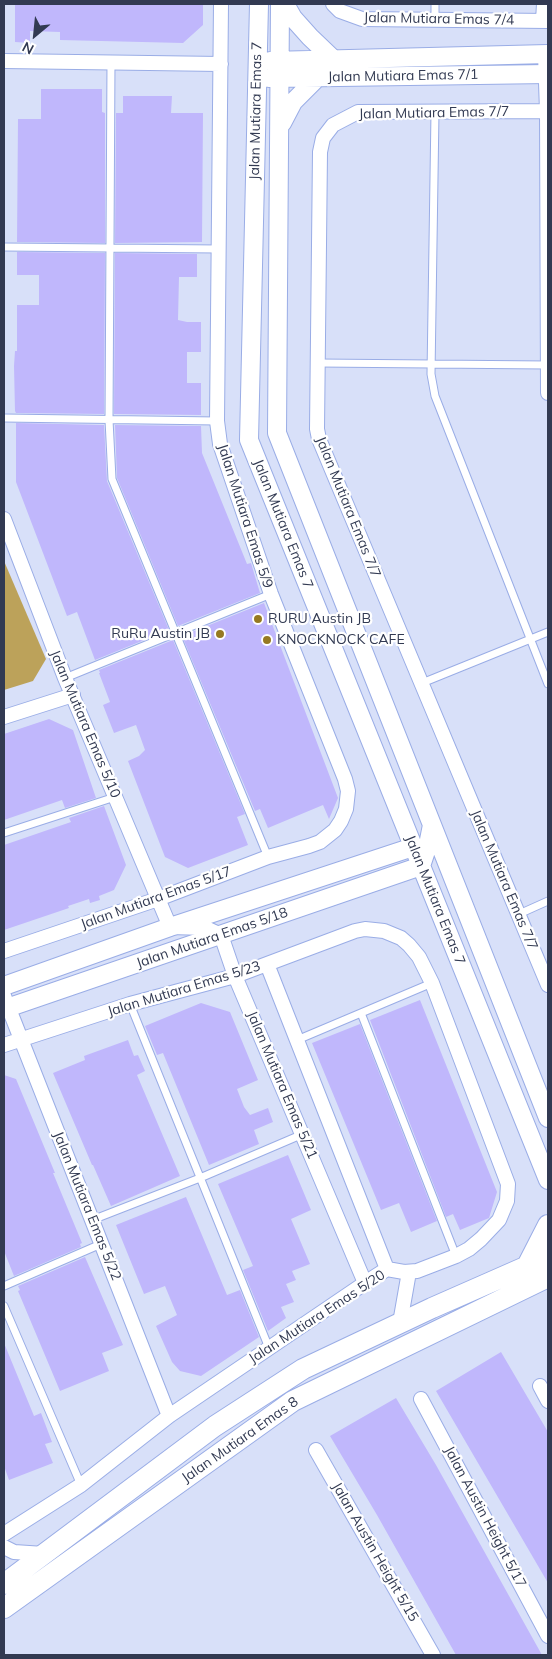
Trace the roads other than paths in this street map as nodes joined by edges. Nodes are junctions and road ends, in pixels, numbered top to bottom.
1 (221, 4) edge
2 (259, 4) edge
3 (280, 4) edge
4 (285, 4) edge
5 (333, 4) edge
6 (435, 4) edge
7 (544, 4) edge
8 (435, 21) junction
9 (546, 21) edge
10 (547, 54) edge
11 (333, 59) junction
12 (4, 61) edge
13 (111, 62) junction
14 (221, 64) junction
15 (280, 69) junction
16 (257, 70) junction
17 (547, 74) edge
18 (318, 77) junction
19 (548, 111) edge
20 (435, 112) junction
21 (280, 128) junction
22 (548, 221) edge
23 (4, 247) edge
24 (110, 248) junction
25 (218, 249) junction
26 (548, 332) edge
27 (318, 363) junction
28 (432, 363) junction
29 (547, 365) edge
30 (548, 393) edge
31 (4, 418) edge
32 (109, 420) junction
33 (217, 421) junction
34 (4, 519) edge
35 (270, 594) junction
36 (548, 632) edge
37 (176, 633) junction
38 (530, 639) junction
39 (65, 678) junction
40 (422, 683) junction
41 (548, 684) edge
42 (73, 695) junction
43 (4, 717) edge
44 (115, 797) junction
45 (432, 825) junction
46 (4, 833) edge
47 (309, 846) joint
48 (420, 855) junction
49 (268, 856) junction
50 (451, 875) junction
51 (158, 899) junction
52 (548, 901) edge
53 (519, 914) junction
54 (170, 927) junction
55 (221, 935) junction
56 (4, 951) edge
57 (416, 952) joint
58 (267, 964) junction
59 (235, 976) junction
60 (432, 983) junction
61 (548, 985) edge
62 (4, 986) edge
63 (130, 1004) junction
64 (5, 1005) edge
65 (361, 1013) junction
66 (20, 1039) junction
67 (297, 1040) junction
68 (4, 1045) edge
69 (548, 1118) edge
70 (302, 1134) junction
71 (200, 1178) junction
72 (548, 1180) edge
73 (92, 1220) junction
74 (548, 1225) edge
75 (101, 1244) junction
76 (456, 1256) junction
77 (548, 1257) edge
78 (527, 1266) junction
79 (388, 1269) junction
80 (409, 1272) junction
81 (548, 1277) edge
82 (365, 1283) junction
83 (4, 1286) edge
84 (4, 1306) edge
85 (400, 1323) junction
86 (269, 1348) junction
87 (540, 1386) dead end
88 (421, 1398) dead end
89 (548, 1401) edge
90 (169, 1416) junction
91 (316, 1450) dead end
92 (81, 1485) junction
93 (4, 1534) edge
94 (4, 1547) edge
95 (44, 1554) junction
96 (4, 1584) edge
97 (4, 1608) edge
98 (548, 1636) edge
99 (433, 1655) edge

1 - 14 street, Jalan Mutiara Emas 5/9
2 - 16 street, Jalan Mutiara Emas 7
3 - 15 street, Jalan Mutiara Emas 7
4 - 11 street
5 - 8 street, Jalan Mutiara Emas 7/4
6 - 8 lane
7 - 9 street
8 - 9 street, Jalan Mutiara Emas 7/4
10 - 11 street, Jalan Mutiara Emas 7/1
10 - 17 street
11 - 15 street, Jalan Mutiara Emas 7/1
12 - 13 street
13 - 14 street
13 - 24 lane
14 - 25 street, Jalan Mutiara Emas 5/9
15 - 16 street, Jalan Mutiara Emas 7/1
15 - 18 street, Jalan Mutiara Emas 7/1
15 - 21 street, Jalan Mutiara Emas 7
16 - 48 street, Jalan Mutiara Emas 7
17 - 18 street, Jalan Mutiara Emas 7/1
17 - 19 street
18 - 21 street
19 - 20 street, Jalan Mutiara Emas 7/7
19 - 22 street
20 - 27 street, Jalan Mutiara Emas 7/7
20 - 28 lane
21 - 45 street, Jalan Mutiara Emas 7
22 - 26 street
23 - 24 lane
24 - 25 lane
24 - 32 lane
25 - 33 street, Jalan Mutiara Emas 5/9
26 - 29 street
27 - 28 lane
27 - 40 street, Jalan Mutiara Emas 7/7
28 - 29 lane
28 - 38 lane
29 - 30 street
31 - 32 lane
32 - 33 lane
32 - 37 lane
33 - 35 street, Jalan Mutiara Emas 5/9
34 - 39 street, Jalan Mutiara Emas 5/10
35 - 37 lane
35 - 47 street, Jalan Mutiara Emas 5/9
36 - 38 lane
37 - 39 lane
37 - 49 lane
38 - 40 lane
38 - 41 lane
39 - 42 street, Jalan Mutiara Emas 5/10
40 - 53 street, Jalan Mutiara Emas 7/7
42 - 43 street
42 - 44 street, Jalan Mutiara Emas 5/10
44 - 46 lane
44 - 51 street, Jalan Mutiara Emas 5/10
45 - 48 street
45 - 50 street, Jalan Mutiara Emas 7
47 - 49 street, Jalan Mutiara Emas 5/17
48 - 50 street
48 - 54 street, Jalan Mutiara Emas 5/18
48 - 55 street, Jalan Mutiara Emas 5/18
48 - 72 street, Jalan Mutiara Emas 7
49 - 51 street, Jalan Mutiara Emas 5/17
50 - 69 street, Jalan Mutiara Emas 7
51 - 54 street, Jalan Mutiara Emas 5/10
51 - 56 street, Jalan Mutiara Emas 5/17
52 - 53 lane
53 - 61 street, Jalan Mutiara Emas 7/7
54 - 55 street
54 - 62 street, Jalan Mutiara Emas 5/18
55 - 59 street, Jalan Mutiara Emas 5/21
55 - 64 street, Jalan Mutiara Emas 5/18
57 - 58 street, Jalan Mutiara Emas 5/23
57 - 60 street, Jalan Mutiara Emas 5/20
58 - 59 street, Jalan Mutiara Emas 5/23
58 - 67 street
59 - 63 street, Jalan Mutiara Emas 5/23
59 - 70 street, Jalan Mutiara Emas 5/21
60 - 65 lane
60 - 76 street, Jalan Mutiara Emas 5/20
63 - 66 street, Jalan Mutiara Emas 5/23
63 - 71 lane
64 - 66 street, Jalan Mutiara Emas 5/22
65 - 67 lane
65 - 76 lane
66 - 68 street, Jalan Mutiara Emas 5/23
66 - 73 street, Jalan Mutiara Emas 5/22
67 - 79 street
70 - 71 lane
70 - 82 street, Jalan Mutiara Emas 5/21
71 - 73 lane
71 - 86 lane
73 - 75 street, Jalan Mutiara Emas 5/22
74 - 78 main road
75 - 83 lane
75 - 90 street, Jalan Mutiara Emas 5/22
76 - 80 street, Jalan Mutiara Emas 5/20
77 - 78 main road, Jalan Mutiara Emas 8
78 - 85 main road, Jalan Mutiara Emas 8
79 - 80 street, Jalan Mutiara Emas 5/20
79 - 82 street, Jalan Mutiara Emas 5/20
80 - 85 street
81 - 97 main road, Jalan Mutiara Emas 8
82 - 86 street, Jalan Mutiara Emas 5/20
84 - 92 lane
85 - 95 main road, Jalan Mutiara Emas 8
86 - 90 street, Jalan Mutiara Emas 5/20
87 - 89 street
88 - 98 street, Jalan Austin Height 5/17
90 - 92 street, Jalan Mutiara Emas 5/20
91 - 99 street, Jalan Austin Height 5/15
92 - 93 street, Jalan Mutiara Emas 5/20
94 - 95 street
95 - 96 main road, Jalan Mutiara Emas 8

